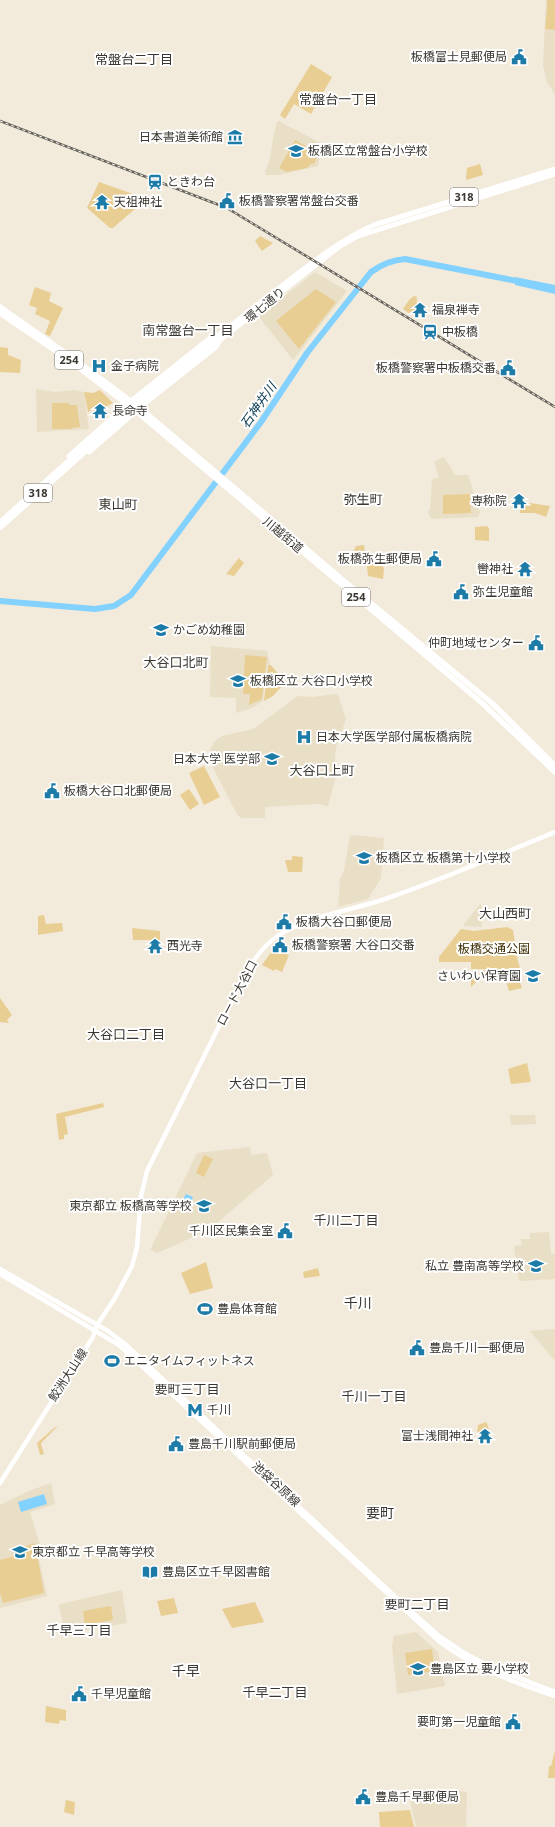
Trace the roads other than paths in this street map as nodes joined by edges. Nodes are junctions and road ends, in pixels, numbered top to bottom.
1 (555, 169) edge
2 (555, 174) edge
3 (0, 307) edge
4 (0, 313) edge
5 (218, 339) junction
6 (129, 402) junction
7 (138, 409) junction
8 (100, 435) junction
9 (77, 459) junction
10 (66, 462) junction
11 (223, 482) junction
12 (0, 522) edge
13 (0, 528) edge
14 (555, 766) edge
15 (555, 772) edge
16 (555, 832) edge
17 (132, 1266) joint
18 (0, 1269) edge
19 (0, 1274) edge
20 (97, 1328) junction
21 (0, 1482) edge
22 (555, 1692) edge
23 (555, 1696) edge

1 - 5 main road, 環七通り / 318
2 - 5 main road, 環七通り / 318
3 - 6 highway, 川越街道 / 254
4 - 6 highway, 川越街道 / 254
5 - 6 main road
5 - 7 main road
5 - 8 main road, 環七通り / 318
6 - 7 highway, 川越街道 / 254
6 - 10 main road
7 - 9 main road
7 - 11 highway, 川越街道 / 254
8 - 9 main road, 環七通り / 318
8 - 10 main road, 環七通り / 318
9 - 13 main road, 環七通り / 318
10 - 12 main road, 環七通り / 318
11 - 14 highway, 川越街道 / 254
11 - 15 highway, 川越街道 / 254
16 - 17 main road, ロード大谷口
17 - 20 main road, 鮫洲大山線
18 - 20 main road, 池袋谷原線
19 - 20 main road, 池袋谷原線
20 - 21 main road, 鮫洲大山線
20 - 22 main road, 池袋谷原線
20 - 23 main road, 池袋谷原線

